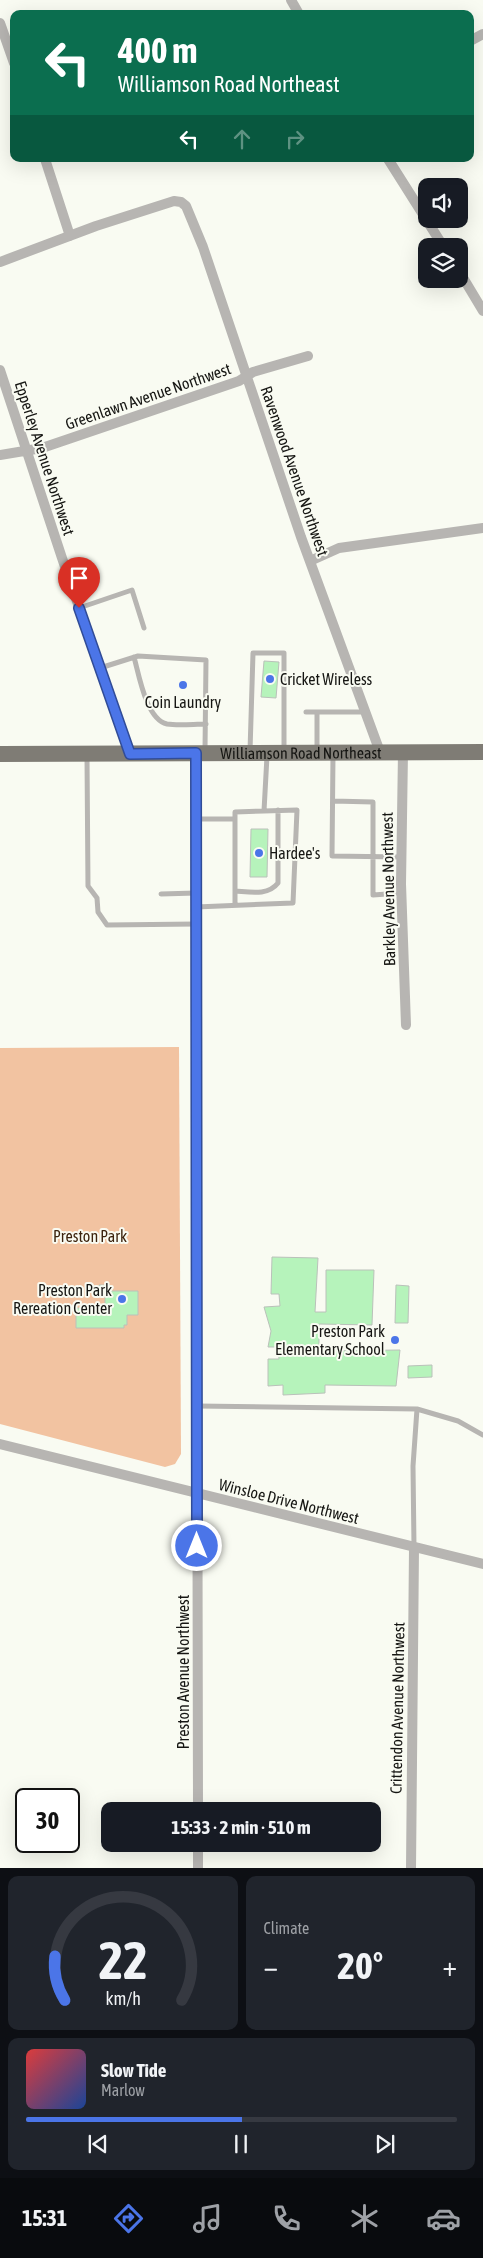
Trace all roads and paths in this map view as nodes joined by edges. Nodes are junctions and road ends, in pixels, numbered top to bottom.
1 (0, 23) edge
2 (10, 52) edge
3 (46, 162) edge
4 (390, 162) edge
5 (70, 236) junction
6 (438, 238) edge
7 (0, 262) edge
8 (468, 286) edge
9 (483, 311) edge
10 (308, 356) dead end
11 (0, 370) edge
12 (246, 377) junction
13 (27, 451) junction
14 (0, 456) edge
15 (483, 528) edge
16 (310, 561) junction
17 (79, 608) junction
18 (144, 628) dead end
19 (134, 657) junction
20 (99, 668) junction
21 (306, 712) dead end
22 (317, 712) junction
23 (364, 712) junction
24 (206, 724) junction
25 (325, 752) junction
26 (380, 752) junction
27 (403, 752) junction
28 (483, 752) edge
29 (200, 753) junction
30 (250, 753) junction
31 (267, 753) junction
32 (284, 753) junction
33 (0, 754) edge
34 (87, 754) junction
35 (130, 754) junction
36 (333, 801) junction
37 (278, 810) junction
38 (264, 811) junction
39 (196, 818) junction
40 (235, 819) junction
41 (373, 857) junction
42 (401, 857) junction
43 (235, 891) junction
44 (196, 893) junction
45 (161, 894) dead end
46 (401, 894) junction
47 (234, 905) junction
48 (196, 907) junction
49 (196, 924) junction
50 (406, 1025) dead end
51 (197, 1406) junction
52 (417, 1409) junction
53 (483, 1435) edge
54 (0, 1444) edge
55 (198, 1494) junction
56 (414, 1548) junction
57 (483, 1564) edge
58 (198, 1802) edge
59 (198, 1852) edge
60 (198, 1868) edge
61 (411, 1868) edge

1 - 2 street
3 - 5 street
4 - 6 street
5 - 7 street
5 - 12 street, Ravenwood Avenue Northwest
8 - 9 street
10 - 12 street, Greenlawn Avenue Northwest
11 - 13 street, Epperley Avenue Northwest
12 - 13 street, Greenlawn Avenue Northwest
12 - 16 street, Ravenwood Avenue Northwest
13 - 14 street, Greenlawn Avenue Northwest
13 - 17 street, Epperley Avenue Northwest
15 - 16 street
16 - 23 street, Ravenwood Avenue Northwest
17 - 18 lane
17 - 20 street, Epperley Avenue Northwest
19 - 20 lane
19 - 24 lane
19 - 24 lane
20 - 35 street, Epperley Avenue Northwest
21 - 22 lane
22 - 23 lane
22 - 25 lane
23 - 26 street, Ravenwood Avenue Northwest
24 - 29 lane
25 - 26 main road, Williamson Road Northeast
25 - 32 main road, Williamson Road Northeast
25 - 36 lane
26 - 27 main road, Williamson Road Northeast
27 - 28 main road, Williamson Road Northeast
27 - 42 street, Barkley Avenue Northwest
29 - 30 main road, Williamson Road Northeast
29 - 35 main road, Williamson Road Northeast
29 - 39 street, Preston Avenue Northwest
30 - 31 main road, Williamson Road Northeast
30 - 32 lane
31 - 32 main road, Williamson Road Northeast
31 - 38 lane
33 - 34 main road, Williamson Road Northeast
34 - 35 main road, Williamson Road Northeast
34 - 49 lane
36 - 41 lane
36 - 41 lane
37 - 38 lane
37 - 43 lane
37 - 47 lane
38 - 40 lane
39 - 40 lane
39 - 44 street, Preston Avenue Northwest
40 - 43 lane
41 - 42 lane
41 - 46 lane
42 - 46 street, Barkley Avenue Northwest
43 - 47 lane
44 - 45 lane
44 - 48 street, Preston Avenue Northwest
46 - 50 street, Barkley Avenue Northwest
47 - 48 lane
48 - 49 street, Preston Avenue Northwest
49 - 51 street, Preston Avenue Northwest
51 - 52 lane
51 - 55 street, Preston Avenue Northwest
52 - 53 lane
52 - 56 lane
54 - 55 street, Winsloe Drive Northwest
55 - 56 street, Winsloe Drive Northwest
55 - 58 street, Preston Avenue Northwest
56 - 57 street, Winsloe Drive Northwest
56 - 61 street, Crittendon Avenue Northwest
59 - 60 street

